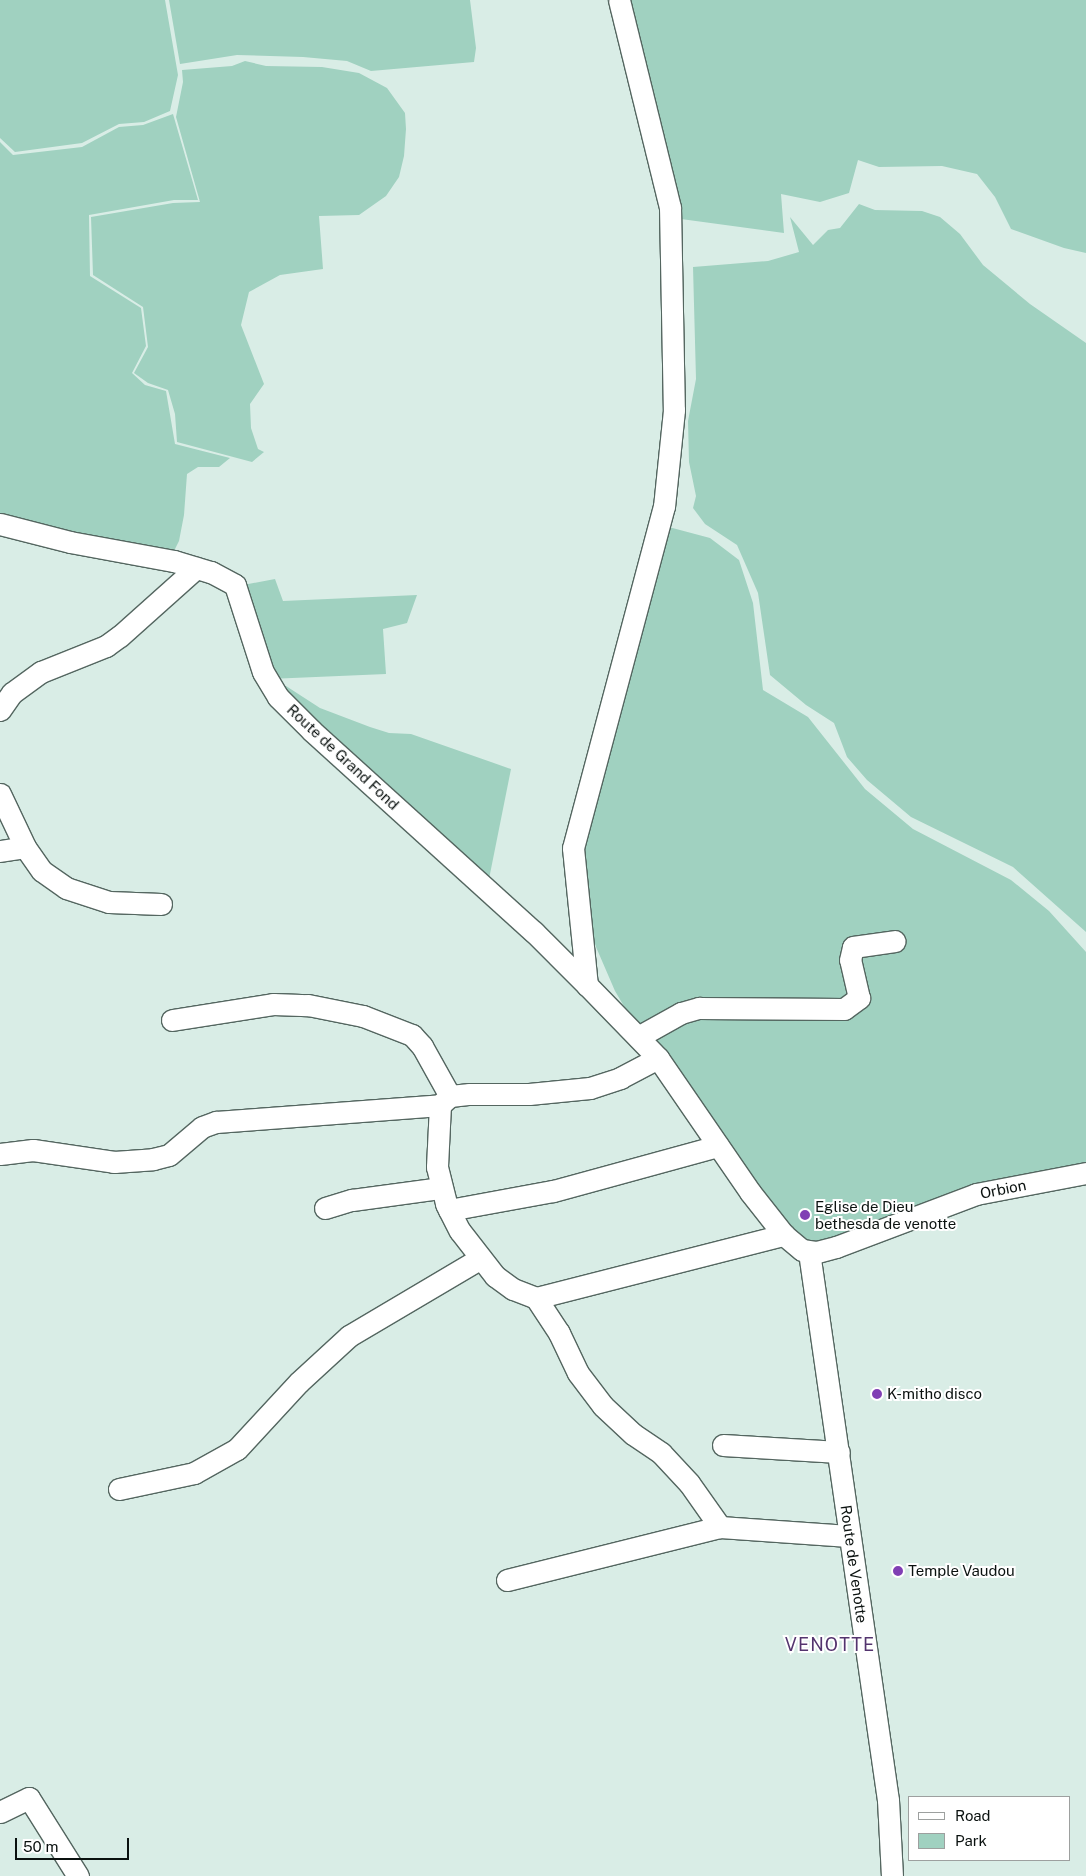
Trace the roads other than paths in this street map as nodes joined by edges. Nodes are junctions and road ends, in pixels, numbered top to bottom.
1 (619, 0) edge
2 (0, 524) edge
3 (196, 568) junction
4 (0, 710) edge
5 (0, 794) edge
6 (25, 847) junction
7 (0, 850) edge
8 (161, 904) dead end
9 (895, 942) dead end
10 (587, 985) junction
11 (172, 1020) dead end
12 (638, 1037) junction
13 (658, 1058) junction
14 (445, 1101) junction
15 (718, 1146) junction
16 (0, 1154) edge
17 (1086, 1173) edge
18 (441, 1188) junction
19 (325, 1208) dead end
20 (449, 1210) junction
21 (784, 1235) junction
22 (809, 1252) junction
23 (479, 1260) junction
24 (536, 1298) junction
25 (723, 1445) dead end
26 (839, 1452) junction
27 (119, 1489) dead end
28 (720, 1528) junction
29 (849, 1536) junction
30 (507, 1580) dead end
31 (0, 1812) edge
32 (78, 1876) edge
33 (892, 1876) edge

1 - 10 street
2 - 3 street, Route de Grand Fond
3 - 4 street
3 - 10 street, Route de Grand Fond
5 - 6 street
6 - 7 street
6 - 8 street
9 - 12 street
10 - 12 street, Route de Grand Fond
11 - 14 street
12 - 13 street, Route de Grand Fond
13 - 14 street
13 - 15 street, Route de Grand Fond
14 - 16 street
14 - 18 street
15 - 20 street
15 - 21 street, Route de Grand Fond
17 - 22 street, Orbion
18 - 19 street
18 - 20 street
20 - 23 street
21 - 22 street, Route de Grand Fond
21 - 24 street
22 - 26 street, Route de Venotte
23 - 24 street
23 - 27 street
24 - 28 street
25 - 26 street
26 - 29 street, Route de Venotte
28 - 29 street
28 - 30 street
29 - 33 street, Route de Venotte
31 - 32 street

